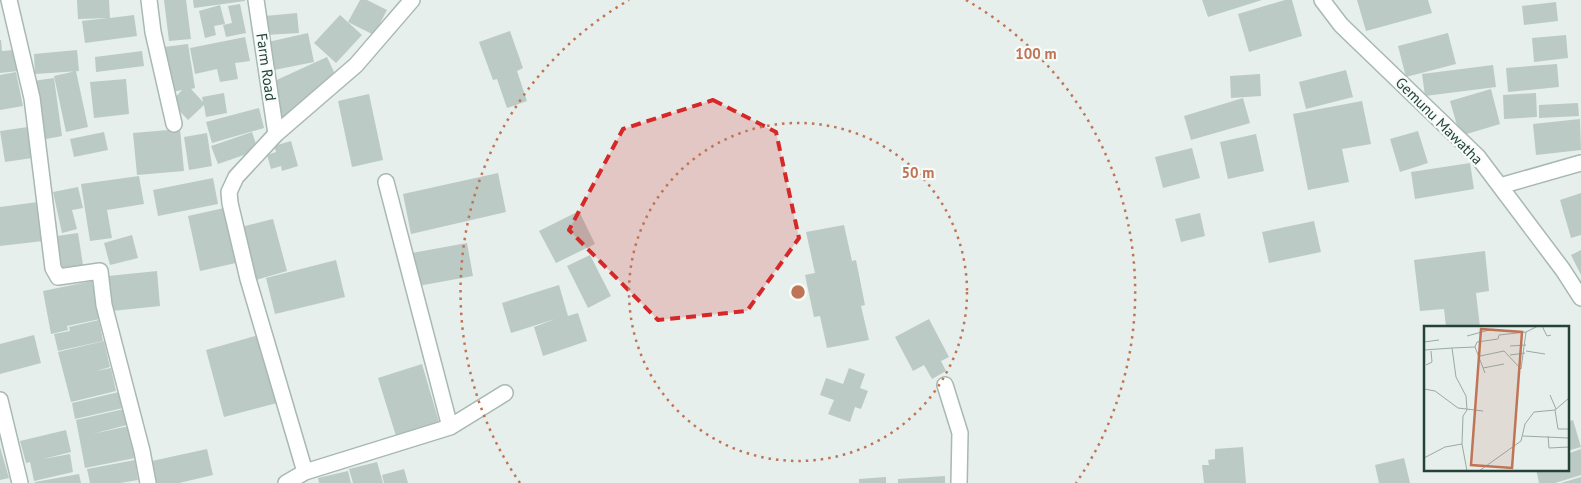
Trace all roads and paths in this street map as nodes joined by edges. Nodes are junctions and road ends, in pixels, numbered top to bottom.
1 (9, 0) edge
2 (149, 0) edge
3 (256, 0) edge
4 (412, 0) edge
5 (1322, 0) edge
6 (174, 124) dead end
7 (276, 134) junction
8 (1581, 162) edge
9 (386, 182) dead end
10 (1500, 186) junction
11 (1581, 298) edge
12 (946, 385) dead end
13 (505, 393) dead end
14 (0, 400) edge
15 (450, 427) junction
16 (305, 472) junction
17 (20, 483) edge
18 (148, 483) edge
19 (286, 483) edge
20 (959, 483) edge

1 - 18 street
2 - 6 street
3 - 7 street, Farm Road
4 - 7 street
5 - 10 street, Gemunu Mawatha
7 - 16 street
8 - 10 street
9 - 15 street
10 - 11 street, Gemunu Mawatha
12 - 20 street
13 - 15 street
14 - 17 street
15 - 16 street
16 - 19 street

